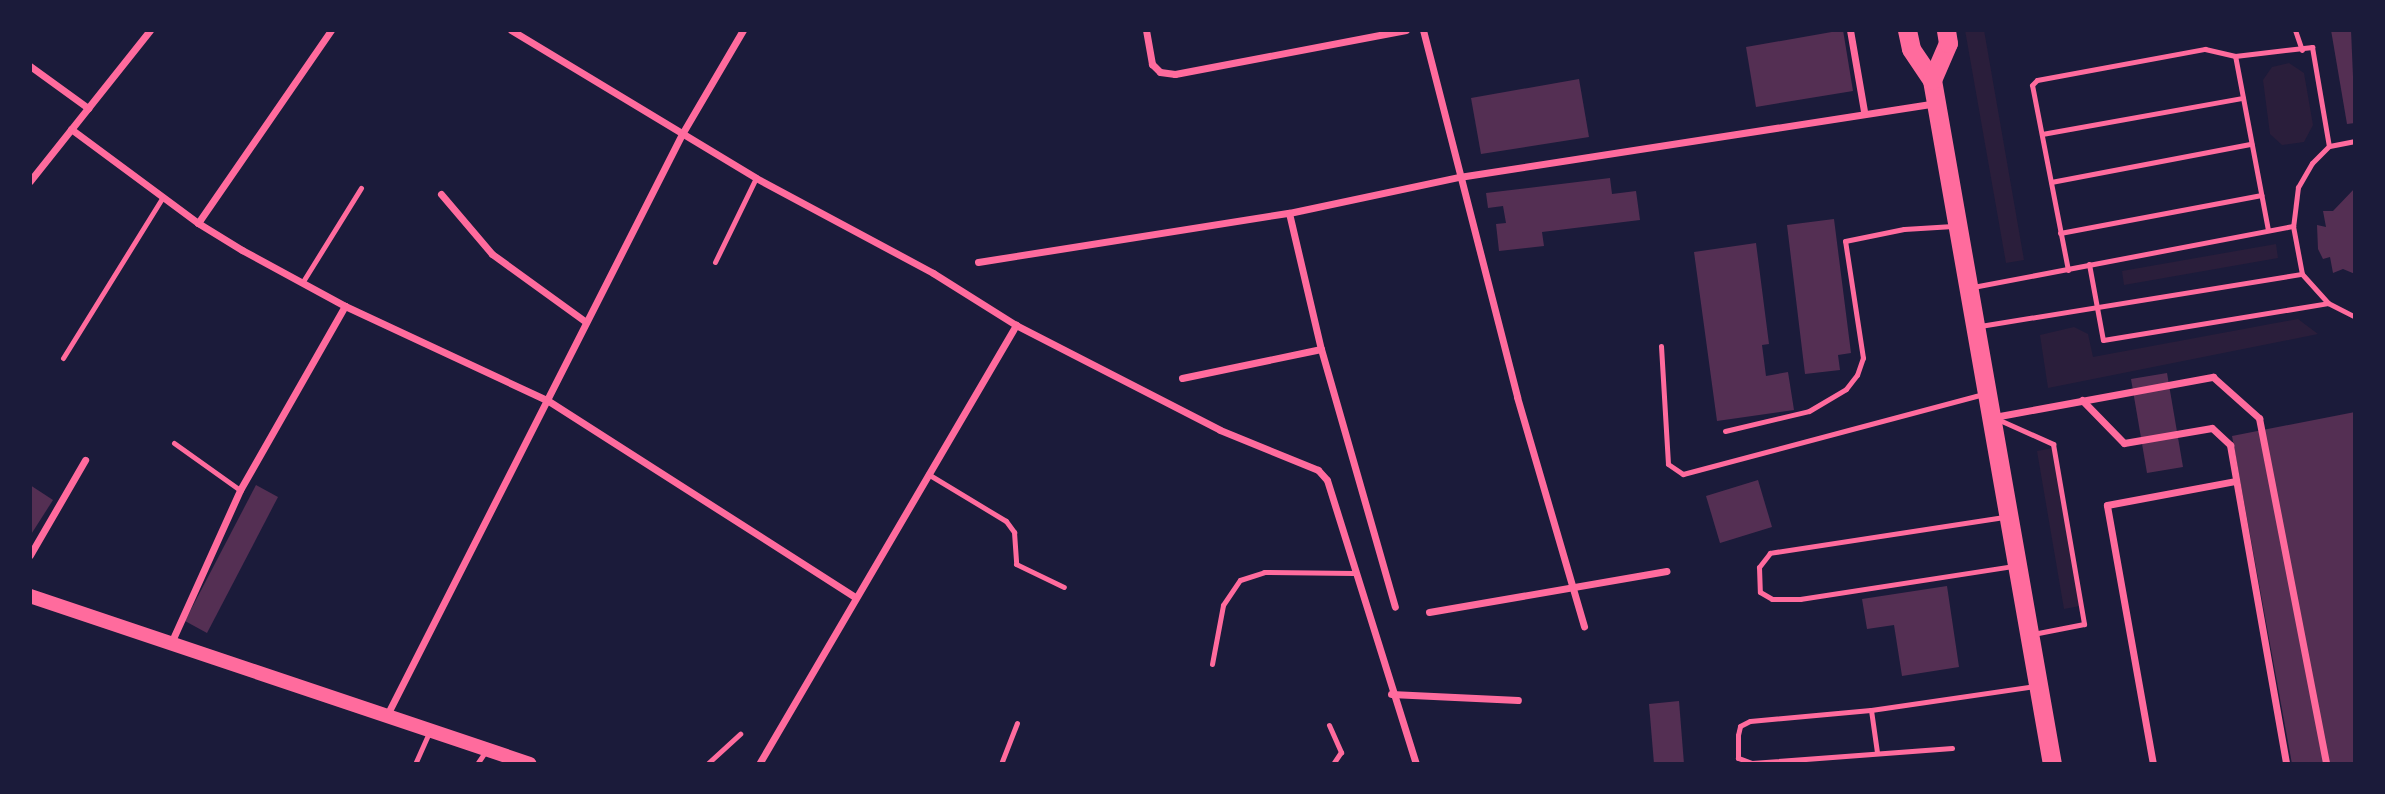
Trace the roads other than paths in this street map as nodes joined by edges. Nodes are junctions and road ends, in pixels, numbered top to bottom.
1 (150, 30) edge
2 (331, 30) edge
3 (511, 30) edge
4 (743, 30) edge
5 (1146, 30) edge
6 (1406, 30) edge
7 (1423, 30) edge
8 (1850, 30) edge
9 (1907, 30) edge
10 (1946, 30) edge
11 (2295, 30) edge
12 (2302, 50) junction
13 (2235, 56) junction
14 (30, 66) edge
15 (1932, 80) junction
16 (2243, 98) junction
17 (1936, 103) junction
18 (88, 108) junction
19 (1864, 111) junction
20 (71, 129) junction
21 (682, 134) junction
22 (2042, 134) junction
23 (2355, 141) edge
24 (2251, 144) junction
25 (2329, 146) junction
26 (1459, 177) junction
27 (756, 178) junction
28 (30, 181) edge
29 (2051, 182) junction
30 (361, 188) dead end
31 (441, 194) dead end
32 (2261, 195) junction
33 (163, 197) junction
34 (1289, 213) junction
35 (198, 223) junction
36 (1958, 226) junction
37 (2293, 226) junction
38 (2268, 230) junction
39 (2060, 233) junction
40 (715, 262) dead end
41 (978, 262) dead end
42 (2089, 264) junction
43 (2068, 270) junction
44 (2302, 274) junction
45 (302, 283) junction
46 (1968, 288) junction
47 (2329, 303) junction
48 (345, 306) junction
49 (2097, 307) junction
50 (2355, 317) edge
51 (586, 322) junction
52 (1016, 325) junction
53 (1975, 327) junction
54 (1661, 346) dead end
55 (1321, 349) junction
56 (63, 358) dead end
57 (1182, 378) dead end
58 (1989, 392) junction
59 (547, 400) junction
60 (2082, 400) junction
61 (1994, 417) junction
62 (1725, 431) dead end
63 (174, 443) dead end
64 (85, 460) dead end
65 (928, 474) junction
66 (2235, 481) junction
67 (240, 490) junction
68 (2010, 516) junction
69 (30, 555) edge
70 (2018, 565) junction
71 (1666, 571) dead end
72 (1354, 573) junction
73 (1572, 586) junction
74 (1063, 587) dead end
75 (30, 596) edge
76 (855, 597) junction
77 (1395, 607) dead end
78 (1429, 612) dead end
79 (1584, 626) dead end
80 (2030, 635) junction
81 (171, 644) junction
82 (1212, 664) dead end
83 (2039, 685) junction
84 (1391, 694) junction
85 (1518, 700) dead end
86 (1871, 710) junction
87 (386, 716) junction
88 (1017, 723) dead end
89 (1329, 725) dead end
90 (430, 730) junction
91 (740, 734) dead end
92 (1952, 748) dead end
93 (486, 749) junction
94 (1877, 752) junction
95 (415, 764) edge
96 (477, 764) edge
97 (530, 764) edge
98 (707, 764) edge
99 (759, 764) edge
100 (1001, 764) edge
101 (1333, 764) edge
102 (1416, 764) edge
103 (2052, 764) edge
104 (2153, 764) edge
105 (2286, 764) edge
106 (2326, 764) edge

1 - 18 street
2 - 35 street
3 - 21 street
4 - 21 street
5 - 6 street
7 - 26 street
8 - 19 street
9 - 15 highway
10 - 15 highway
11 - 12 lane
12 - 13 lane
12 - 25 lane
13 - 16 lane
13 - 22 lane
14 - 18 street
15 - 17 highway
16 - 22 lane
16 - 24 lane
17 - 19 street
17 - 36 highway
18 - 20 street
19 - 26 street
20 - 28 street
20 - 33 street
21 - 27 street
21 - 51 street
22 - 29 lane
23 - 25 lane
24 - 29 lane
24 - 32 lane
25 - 37 lane
26 - 34 street
26 - 73 street
27 - 40 lane
27 - 52 street
29 - 39 lane
30 - 45 lane
31 - 51 street
32 - 38 lane
32 - 39 lane
33 - 35 street
33 - 56 lane
34 - 41 street
34 - 55 street
35 - 45 street
36 - 46 highway
36 - 62 lane
37 - 38 lane
37 - 44 lane
38 - 42 lane
39 - 43 lane
42 - 43 lane
42 - 49 lane
43 - 46 lane
44 - 47 lane
44 - 49 lane
45 - 48 street
46 - 53 highway
47 - 49 lane
47 - 50 lane
48 - 59 street
48 - 67 street
49 - 53 lane
51 - 59 street
52 - 65 street
52 - 72 street
53 - 58 highway
54 - 58 lane
55 - 57 street
55 - 77 street
58 - 61 highway
59 - 76 street
59 - 87 street
60 - 61 street
60 - 66 street
60 - 106 street
61 - 68 highway
61 - 80 lane
63 - 67 lane
64 - 69 street
65 - 74 lane
65 - 76 street
66 - 104 street
66 - 105 street
67 - 81 street
68 - 70 highway
68 - 70 lane
70 - 80 highway
71 - 73 street
72 - 82 lane
72 - 84 street
73 - 78 street
73 - 79 street
75 - 81 main road
76 - 99 street
80 - 83 highway
81 - 87 main road
83 - 86 lane
83 - 103 highway
84 - 85 street
84 - 102 street
86 - 94 lane
86 - 94 lane
87 - 90 main road
88 - 100 lane
89 - 101 lane
90 - 93 main road
90 - 95 lane
91 - 98 lane
92 - 94 lane
93 - 96 lane
93 - 97 main road

